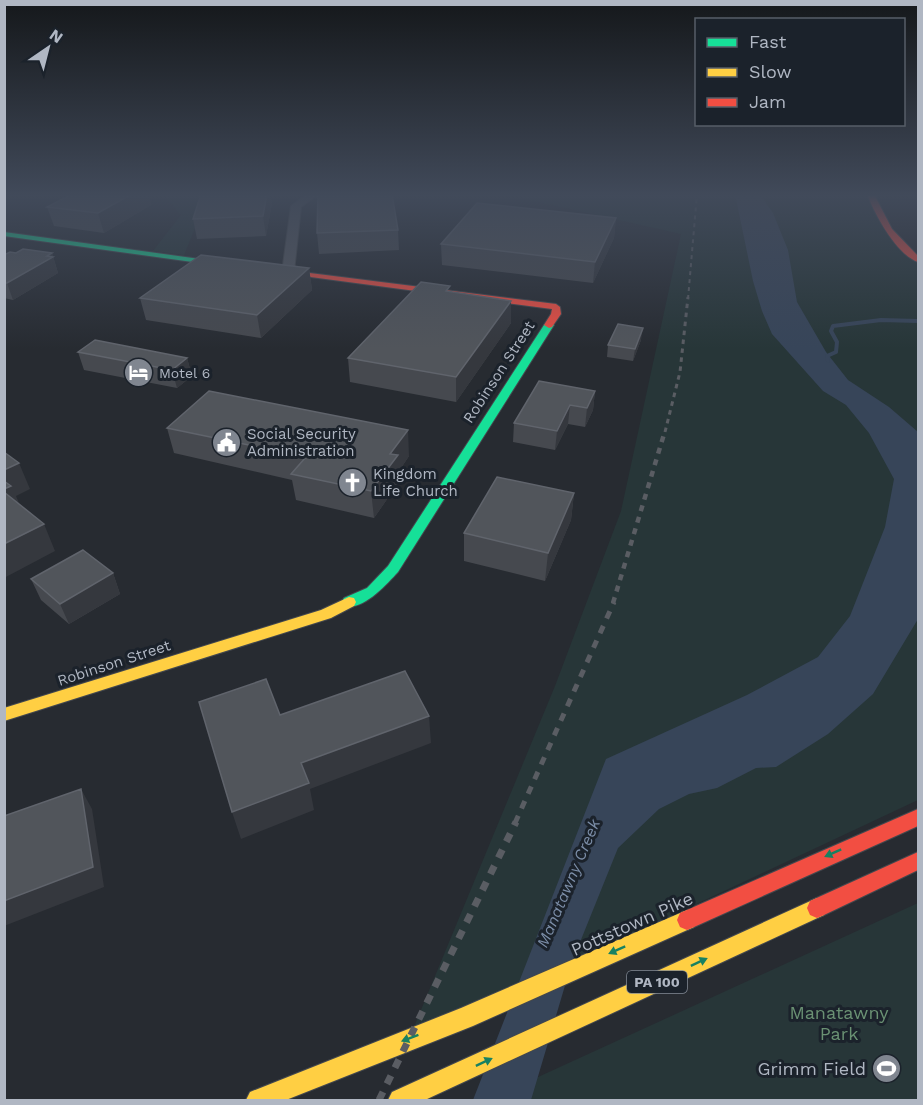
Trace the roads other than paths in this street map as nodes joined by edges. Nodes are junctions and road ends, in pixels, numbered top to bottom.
1 (90, 246) edge
2 (291, 246) edge
3 (901, 246) edge
4 (918, 260) edge
5 (288, 272) junction
6 (4, 715) edge
7 (918, 816) edge
8 (918, 861) edge
9 (258, 1101) edge
10 (400, 1101) edge

1 - 5 main road, Robinson Street
2 - 5 street
3 - 4 main road
5 - 6 main road, Robinson Street
7 -> 9 main road, Pottstown Pike
10 -> 8 main road, PA 100

